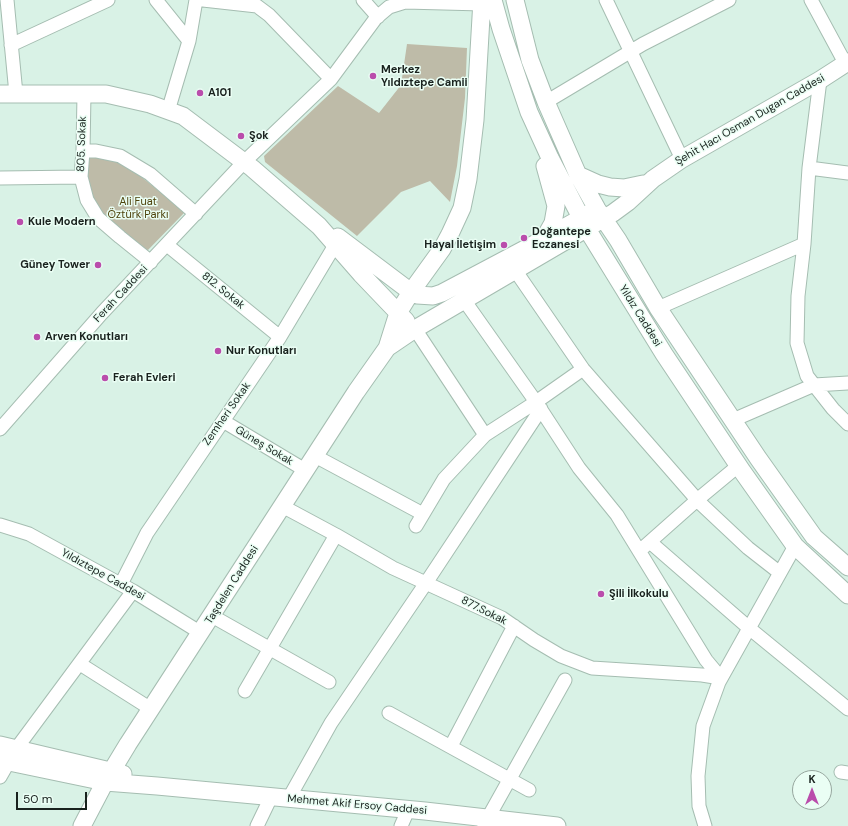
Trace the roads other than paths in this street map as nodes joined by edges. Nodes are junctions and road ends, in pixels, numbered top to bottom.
1 (7, 0) edge
2 (108, 0) edge
3 (156, 0) edge
4 (196, 0) edge
5 (202, 0) edge
6 (364, 0) edge
7 (515, 0) edge
8 (606, 0) edge
9 (729, 0) edge
10 (811, 0) edge
11 (486, 1) edge
12 (398, 2) edge
13 (254, 3) edge
14 (378, 17) junction
15 (189, 41) junction
16 (11, 45) junction
17 (630, 52) junction
18 (847, 63) edge
19 (331, 79) junction
20 (820, 80) junction
21 (8, 94) edge
22 (84, 94) junction
23 (546, 102) junction
24 (168, 111) junction
25 (529, 112) junction
26 (83, 151) junction
27 (682, 159) junction
28 (244, 162) junction
29 (809, 168) junction
30 (848, 173) edge
31 (578, 175) junction
32 (81, 177) junction
33 (0, 178) edge
34 (648, 182) junction
35 (196, 214) junction
36 (600, 214) junction
37 (584, 224) junction
38 (319, 226) junction
39 (544, 239) junction
40 (804, 244) junction
41 (167, 245) junction
42 (335, 245) junction
43 (151, 262) junction
44 (515, 270) junction
45 (414, 293) junction
46 (464, 300) junction
47 (658, 308) junction
48 (398, 313) junction
49 (420, 326) junction
50 (280, 337) junction
51 (386, 348) junction
52 (583, 369) junction
53 (848, 383) edge
54 (814, 385) junction
55 (539, 406) junction
56 (733, 420) junction
57 (223, 421) junction
58 (848, 424) edge
59 (0, 429) edge
60 (485, 435) junction
61 (314, 456) junction
62 (738, 466) junction
63 (305, 470) junction
64 (697, 500) junction
65 (282, 506) junction
66 (423, 514) junction
67 (0, 525) edge
68 (416, 526) dead end
69 (336, 534) junction
70 (650, 542) junction
71 (795, 546) junction
72 (639, 551) junction
73 (848, 567) edge
74 (780, 573) junction
75 (426, 583) junction
76 (121, 584) junction
77 (134, 591) junction
78 (848, 595) edge
79 (212, 616) junction
80 (514, 626) junction
81 (749, 628) junction
82 (202, 632) junction
83 (270, 648) junction
84 (80, 664) junction
85 (721, 678) junction
86 (565, 680) dead end
87 (329, 682) dead end
88 (245, 690) dead end
89 (151, 709) junction
90 (848, 709) edge
91 (389, 713) dead end
92 (451, 746) junction
93 (6, 754) edge
94 (0, 777) edge
95 (109, 777) junction
96 (510, 779) junction
97 (530, 790) dead end
98 (271, 797) junction
99 (289, 798) junction
100 (408, 810) junction
101 (486, 822) edge
102 (505, 823) edge
103 (82, 826) edge
104 (257, 826) edge
105 (401, 826) edge
106 (557, 826) edge
107 (705, 826) edge

1 - 16 street
2 - 16 street
3 - 15 street
4 - 15 street
5 - 13 street
6 - 14 street
7 - 23 main road, Yıldız Caddesi
8 - 17 street
9 - 17 street
10 - 18 street
11 - 12 street
11 - 25 main road, Yıldız Caddesi
11 - 45 main road
12 - 14 street, Ferah Caddesi
13 - 19 street
14 - 19 street, Ferah Caddesi
15 - 24 street
16 - 21 street
17 - 23 street
17 - 27 street
18 - 20 main road, Şehit Hacı Osman Dugan Caddesi
19 - 28 street, Ferah Caddesi
20 - 27 main road, Şehit Hacı Osman Dugan Caddesi
20 - 29 street
21 - 22 main road
22 - 24 main road
22 - 26 street, 805. Sokak
23 - 31 main road, Yıldız Caddesi
24 - 28 main road
25 - 37 main road, Yıldız Caddesi
25 - 39 main road
26 - 32 street, 805. Sokak
26 - 35 street
27 - 34 main road, Şehit Hacı Osman Dugan Caddesi
28 - 35 street, Ferah Caddesi
28 - 38 main road
29 - 30 street
29 - 40 street
31 - 34 main road
31 - 36 main road, Yıldız Caddesi
32 - 33 street
32 - 43 street, 805. Sokak
34 - 36 main road, Şehit Hacı Osman Dugan Caddesi
35 - 41 street, Ferah Caddesi
36 - 37 main road, Şehit Hacı Osman Dugan Caddesi
36 - 47 main road, Yıldız Caddesi
37 - 39 main road
37 - 44 main road
37 - 62 main road, Yıldız Caddesi
38 - 42 main road
38 - 45 main road
39 - 45 main road
40 - 47 street
40 - 54 street
41 - 43 street, Ferah Caddesi
41 - 50 street, 812. Sokak
42 - 48 main road
42 - 50 street, Zemheri Sokak
43 - 59 street, Ferah Caddesi
44 - 46 main road
44 - 52 street
45 - 48 main road
45 - 49 main road
46 - 49 main road
46 - 55 street
47 - 56 main road, Yıldız Caddesi
48 - 49 main road
48 - 51 main road
49 - 51 main road
49 - 60 street
50 - 57 street, Zemheri Sokak
51 - 61 main road, Taşdelen Caddesi
52 - 55 street
52 - 64 street
53 - 54 street
54 - 56 street
54 - 58 street
55 - 60 street
55 - 72 street
55 - 75 street
56 - 73 main road, Yıldız Caddesi
57 - 63 street, Güneş Sokak
57 - 76 street, Zemheri Sokak
60 - 66 street
61 - 63 main road, Taşdelen Caddesi
61 - 66 street
62 - 64 street
62 - 71 main road, Yıldız Caddesi
63 - 65 main road, Taşdelen Caddesi
64 - 70 street
64 - 74 street
65 - 69 street, 877.Sokak
65 - 79 main road, Taşdelen Caddesi
66 - 68 street
67 - 76 street, Yıldıztepe Caddesi
69 - 75 street, 877.Sokak
69 - 83 street
70 - 72 street
70 - 81 street
71 - 74 street
71 - 78 main road, Yıldız Caddesi
72 - 85 street
74 - 81 street
75 - 80 street, 877.Sokak
75 - 99 street
76 - 77 street, Yıldıztepe Caddesi
77 - 82 street, Yıldıztepe Caddesi
77 - 84 street
79 - 82 main road, Taşdelen Caddesi
79 - 83 street
80 - 85 street, 877.Sokak
80 - 92 street
81 - 85 street
81 - 90 street
82 - 89 main road, Taşdelen Caddesi
83 - 87 street
83 - 88 street
84 - 89 street
84 - 93 street
85 - 107 street
86 - 96 street
89 - 95 main road, Taşdelen Caddesi
91 - 92 street
92 - 96 street
93 - 94 street
93 - 95 main road, Mehmet Akif Ersoy Caddesi
95 - 98 main road, Mehmet Akif Ersoy Caddesi
95 - 103 main road, Taşdelen Caddesi
96 - 97 street
96 - 101 street
98 - 99 main road, Mehmet Akif Ersoy Caddesi
98 - 104 street
99 - 100 main road, Mehmet Akif Ersoy Caddesi
100 - 101 main road, Mehmet Akif Ersoy Caddesi
100 - 105 street
101 - 102 main road, Mehmet Akif Ersoy Caddesi
102 - 106 main road, Mehmet Akif Ersoy Caddesi

